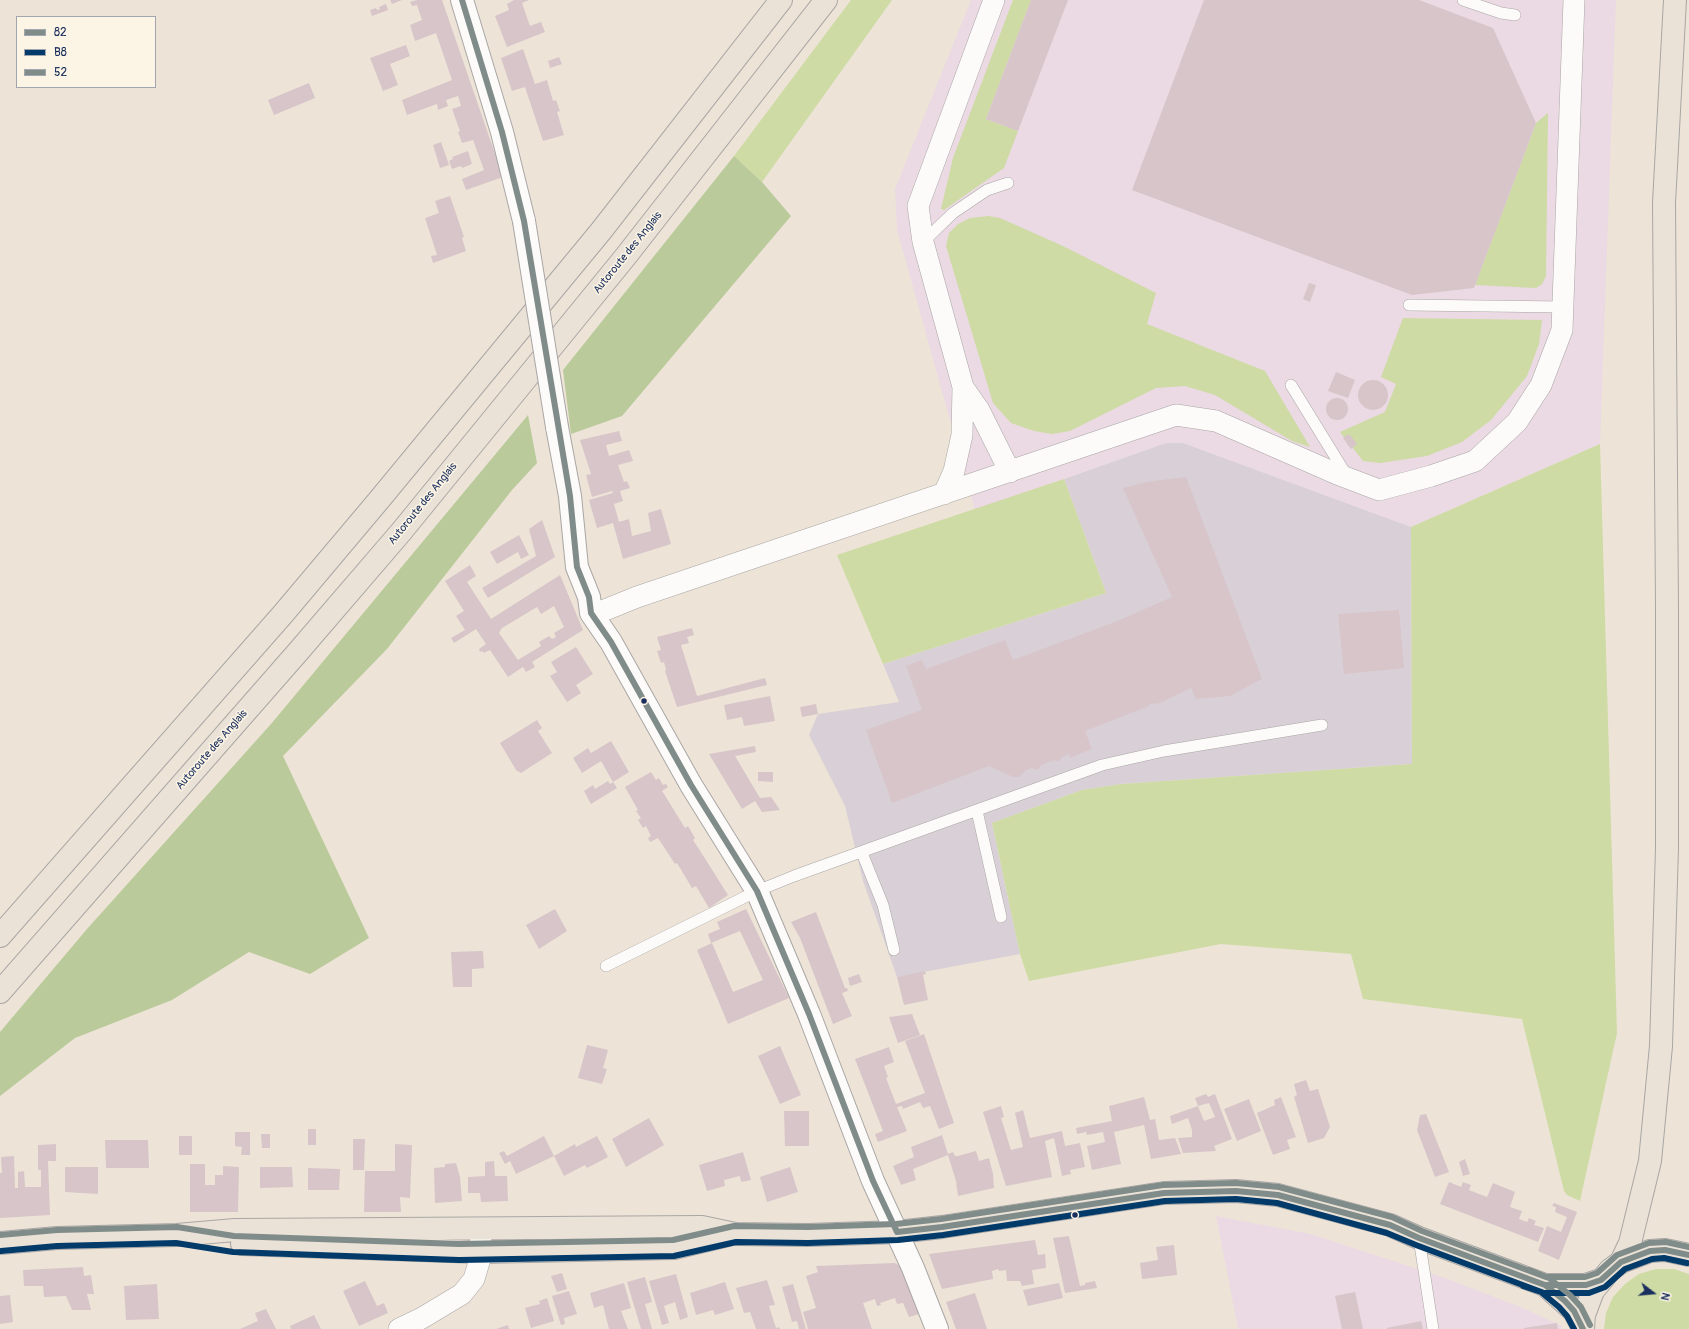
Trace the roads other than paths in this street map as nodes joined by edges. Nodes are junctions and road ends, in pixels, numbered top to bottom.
1 (462, 0) edge
2 (781, 0) edge
3 (826, 0) edge
4 (994, 0) edge
5 (1463, 0) edge
6 (1471, 0) edge
7 (1574, 0) edge
8 (1675, 0) edge
9 (1482, 7) junction
10 (1515, 15) dead end
11 (1008, 183) dead end
12 (923, 242) junction
13 (1409, 305) dead end
14 (1563, 307) junction
15 (1291, 385) dead end
16 (963, 387) junction
17 (1010, 472) junction
18 (1349, 479) junction
19 (944, 494) junction
20 (591, 613) junction
21 (1322, 725) dead end
22 (977, 811) junction
23 (862, 853) junction
24 (757, 892) junction
25 (1001, 917) dead end
26 (0, 936) edge
27 (894, 950) dead end
28 (606, 966) dead end
29 (0, 992) edge
30 (481, 1229) junction
31 (897, 1232) junction
32 (734, 1234) junction
33 (177, 1235) junction
34 (1418, 1238) junction
35 (0, 1243) edge
36 (480, 1252) junction
37 (1689, 1255) edge
38 (1621, 1262) junction
39 (1601, 1280) junction
40 (1544, 1285) junction
41 (1583, 1328) edge
42 (399, 1329) edge
43 (937, 1329) edge
44 (1433, 1329) edge

1 - 20 street, bridge
2 - 26 main road
3 - 29 main road, Autoroute des Anglais
4 - 12 street
5 - 9 lane
6 - 9 lane
7 - 14 street
8 - 38 main road
9 - 10 lane
11 - 12 lane
12 - 16 street
13 - 14 lane
14 - 18 street
15 - 18 lane
16 - 17 street
16 - 19 street
17 - 18 street
17 - 19 street
19 - 20 street
20 - 24 street
21 - 22 lane
22 - 23 lane
22 - 25 lane
23 - 24 lane
23 - 27 lane
24 - 28 lane
24 - 31 street
30 - 32 main road
30 - 33 main road
30 - 36 street
31 - 32 main road
31 - 34 main road
31 - 43 street
32 - 36 main road
33 - 35 main road
33 - 36 main road
34 - 40 main road
34 - 44 lane
36 - 42 street
37 - 38 main road
38 - 39 main road
39 - 40 main road
39 - 41 main road
40 - 41 main road

